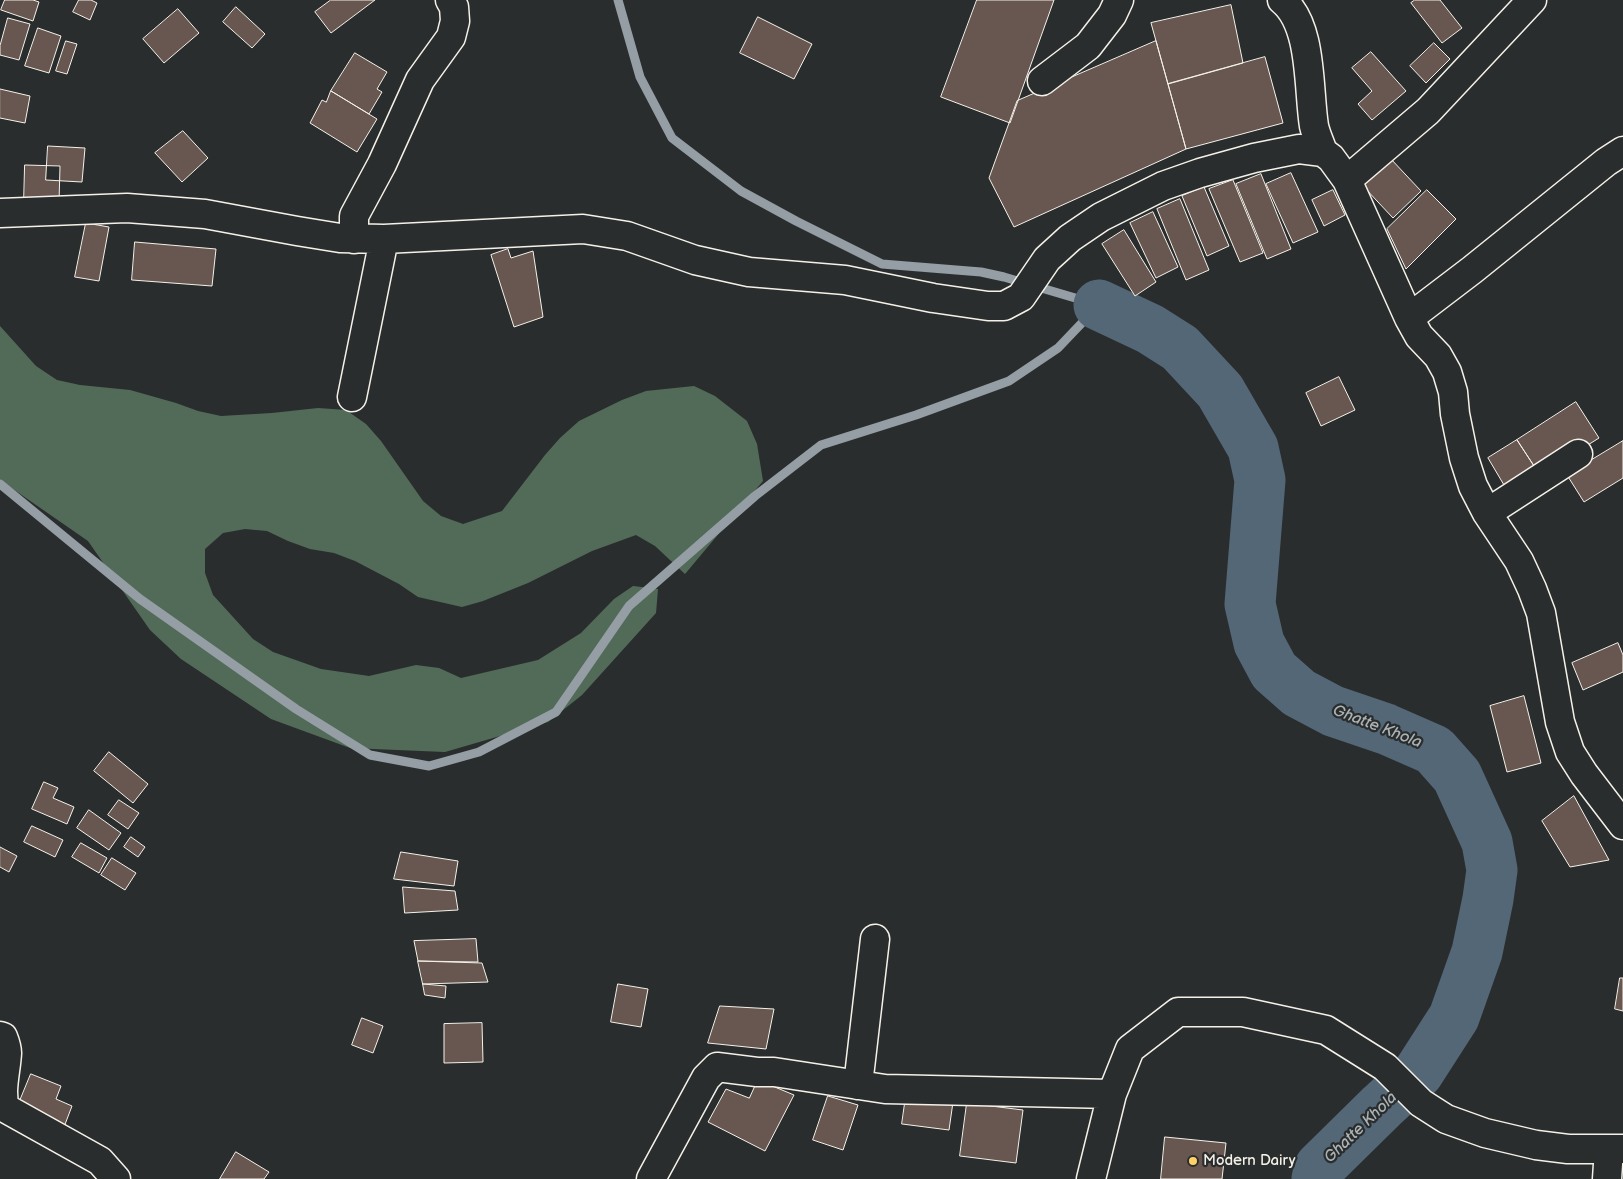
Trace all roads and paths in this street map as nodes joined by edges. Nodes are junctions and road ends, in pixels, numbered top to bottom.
1 (450, 0) edge
2 (1119, 0) edge
3 (1282, 0) edge
4 (1532, 0) edge
5 (1042, 81) dead end
6 (1323, 152) junction
7 (1623, 152) edge
8 (1347, 180) junction
9 (0, 213) edge
10 (354, 239) junction
11 (384, 239) junction
12 (1409, 318) junction
13 (352, 397) dead end
14 (1578, 454) dead end
15 (1487, 513) junction
16 (1623, 825) edge
17 (875, 939) dead end
18 (0, 1036) edge
19 (858, 1084) junction
20 (1112, 1094) junction
21 (1616, 1149) edge
22 (116, 1179) edge
23 (651, 1179) edge
24 (1091, 1179) edge
25 (1607, 1179) edge

1 - 10 street
2 - 5 street
3 - 6 street
4 - 8 street
6 - 8 street
6 - 11 street
7 - 12 street
8 - 12 street
9 - 10 street
10 - 11 street
11 - 13 street
12 - 15 street
14 - 15 street
15 - 16 street
17 - 19 street
18 - 22 street
19 - 20 street
19 - 23 street
20 - 21 street
20 - 24 street
21 - 25 street

